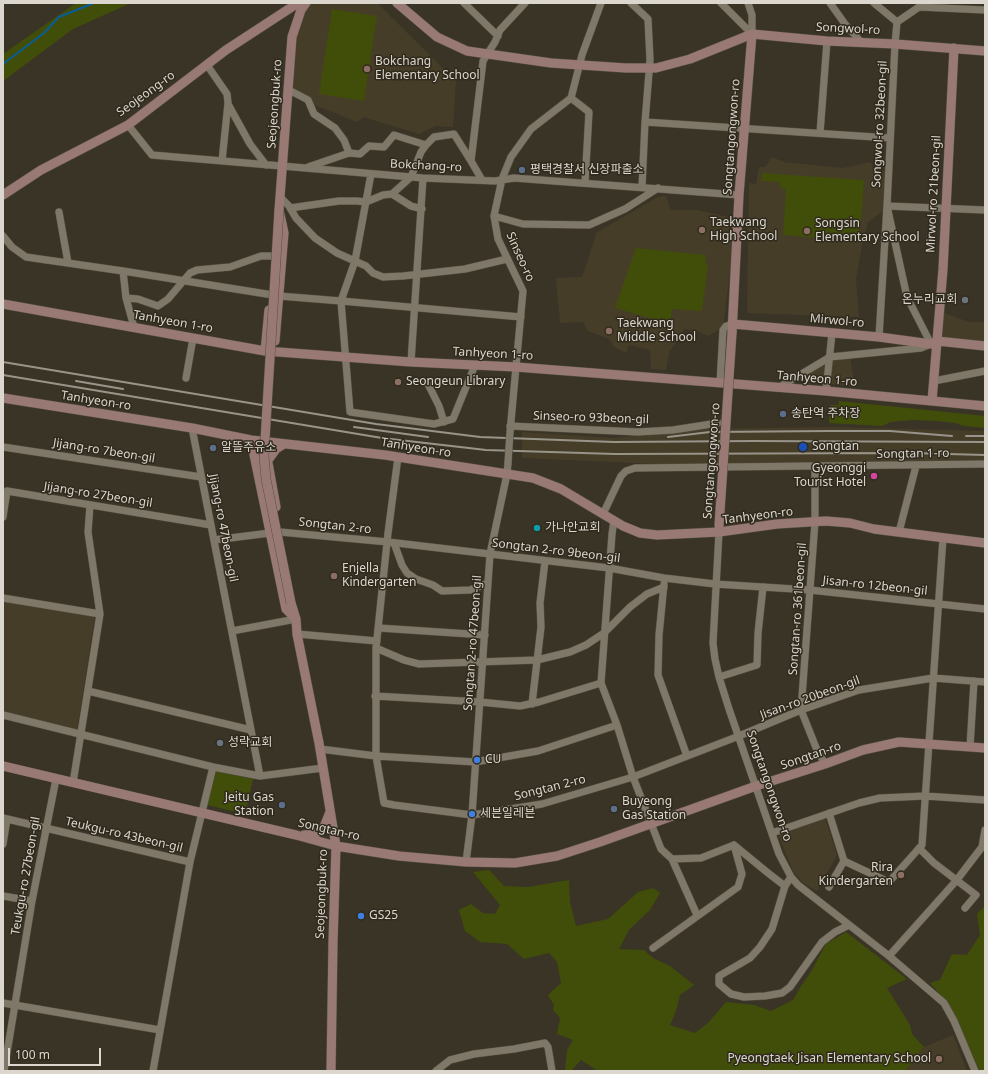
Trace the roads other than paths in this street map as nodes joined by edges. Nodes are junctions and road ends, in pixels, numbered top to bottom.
1 (298, 3) edge
2 (306, 3) edge
3 (397, 3) edge
4 (464, 3) edge
5 (525, 3) edge
6 (601, 3) edge
7 (631, 3) edge
8 (721, 3) edge
9 (748, 3) edge
10 (830, 3) edge
11 (874, 3) edge
12 (956, 3) edge
13 (961, 9) junction
14 (985, 10) edge
15 (897, 22) junction
16 (752, 34) junction
17 (498, 36) junction
18 (827, 40) junction
19 (861, 42) junction
20 (895, 44) junction
21 (954, 48) junction
22 (985, 51) edge
23 (488, 54) junction
24 (207, 65) junction
25 (579, 65) junction
26 (649, 68) junction
27 (288, 90) junction
28 (571, 98) junction
29 (228, 104) junction
30 (645, 122) junction
31 (128, 125) junction
32 (745, 128) junction
33 (820, 134) junction
34 (890, 138) junction
35 (426, 145) junction
36 (350, 153) junction
37 (222, 161) junction
38 (471, 161) junction
39 (266, 165) junction
40 (282, 166) junction
41 (304, 168) junction
42 (371, 174) junction
43 (411, 177) junction
44 (423, 178) junction
45 (502, 179) junction
46 (482, 180) junction
47 (586, 183) junction
48 (642, 187) junction
49 (659, 188) junction
50 (392, 194) junction
51 (739, 195) junction
52 (4, 196) edge
53 (280, 197) junction
54 (366, 202) junction
55 (887, 206) junction
56 (290, 208) junction
57 (946, 209) junction
58 (280, 210) junction
59 (422, 210) junction
60 (985, 210) edge
61 (59, 212) dead end
62 (494, 216) junction
63 (3, 236) edge
64 (272, 256) junction
65 (507, 259) junction
66 (354, 261) junction
67 (68, 263) junction
68 (123, 271) junction
69 (417, 274) junction
70 (184, 281) junction
71 (274, 296) junction
72 (126, 298) junction
73 (341, 300) junction
74 (3, 304) edge
75 (414, 308) junction
76 (521, 317) junction
77 (134, 327) junction
78 (733, 328) junction
79 (832, 333) junction
80 (879, 337) junction
81 (193, 338) junction
82 (934, 342) junction
83 (985, 346) edge
84 (270, 351) junction
85 (346, 357) junction
86 (830, 357) junction
87 (411, 362) junction
88 (475, 365) junction
89 (516, 367) junction
90 (985, 371) edge
91 (186, 378) dead end
92 (934, 380) junction
93 (427, 382) dead end
94 (720, 383) junction
95 (778, 388) junction
96 (826, 391) junction
97 (3, 398) edge
98 (932, 401) junction
99 (985, 406) edge
100 (444, 422) junction
101 (718, 423) dead end
102 (192, 428) junction
103 (510, 429) junction
104 (251, 440) junction
105 (269, 442) junction
106 (284, 444) junction
107 (3, 447) edge
108 (398, 457) junction
109 (268, 460) junction
110 (985, 464) edge
111 (916, 466) junction
112 (816, 467) junction
113 (507, 474) junction
114 (201, 476) junction
115 (90, 506) junction
116 (603, 514) junction
117 (3, 517) edge
118 (614, 520) junction
119 (815, 522) junction
120 (211, 525) junction
121 (719, 529) junction
122 (280, 532) junction
123 (899, 532) junction
124 (270, 534) junction
125 (943, 538) junction
126 (214, 540) junction
127 (391, 543) junction
128 (985, 544) edge
129 (490, 554) junction
130 (545, 561) junction
131 (609, 568) junction
132 (664, 578) junction
133 (488, 583) junction
134 (715, 584) junction
135 (664, 587) junction
136 (763, 587) junction
137 (810, 590) junction
138 (3, 598) edge
139 (938, 604) junction
140 (985, 609) edge
141 (100, 614) junction
142 (296, 619) junction
143 (379, 628) junction
144 (232, 631) junction
145 (604, 633) junction
146 (297, 634) junction
147 (485, 635) junction
148 (377, 644) junction
149 (537, 660) junction
150 (483, 662) junction
151 (719, 677) junction
152 (933, 678) junction
153 (974, 681) junction
154 (985, 682) edge
155 (601, 683) junction
156 (88, 691) junction
157 (375, 696) junction
158 (480, 702) junction
159 (532, 704) junction
160 (802, 710) junction
161 (3, 715) edge
162 (617, 725) junction
163 (251, 730) junction
164 (81, 734) junction
165 (739, 736) junction
166 (928, 743) junction
167 (970, 747) junction
168 (985, 748) edge
169 (320, 749) junction
170 (376, 756) junction
171 (687, 756) junction
172 (475, 762) junction
173 (825, 764) junction
174 (3, 766) edge
175 (213, 767) junction
176 (323, 768) junction
177 (260, 776) junction
178 (633, 777) junction
179 (56, 779) junction
180 (73, 783) junction
181 (756, 786) junction
182 (925, 796) junction
183 (985, 800) edge
184 (330, 812) junction
185 (201, 813) junction
186 (829, 813) junction
187 (472, 814) junction
188 (5, 818) edge
189 (651, 825) junction
190 (46, 828) junction
191 (985, 830) edge
192 (772, 833) junction
193 (296, 835) junction
194 (3, 844) edge
195 (734, 845) junction
196 (336, 846) junction
197 (920, 847) junction
198 (672, 859) junction
199 (844, 861) junction
200 (190, 862) junction
201 (466, 862) junction
202 (791, 876) junction
203 (956, 881) junction
204 (785, 886) junction
205 (829, 887) dead end
206 (3, 896) edge
207 (32, 901) junction
208 (964, 908) dead end
209 (697, 915) junction
210 (849, 925) junction
211 (653, 948) dead end
212 (889, 956) junction
213 (3, 1002) edge
214 (15, 1005) junction
215 (160, 1030) junction
216 (4, 1071) edge
217 (153, 1071) edge
218 (331, 1071) edge
219 (436, 1071) edge
220 (552, 1071) edge
221 (975, 1071) edge

1 - 24 street, Seojeong-ro
2 - 27 street, Seojeongbuk-ro
3 - 23 street
4 - 17 street
5 - 17 street
6 - 25 street
7 - 26 street
8 - 16 street
9 - 16 street
10 - 19 street
11 - 15 street
12 - 13 street
13 - 14 street
13 - 15 street
15 - 20 street, Songwol-ro 32beon-gil
16 - 18 street, Songwol-ro
16 - 26 street
16 - 32 street, Songtangongwon-ro
17 - 23 street
18 - 19 street, Songwol-ro
18 - 33 street
19 - 20 street, Songwol-ro
20 - 21 street, Songwol-ro
20 - 34 street, Songwol-ro 32beon-gil
21 - 22 street, Songwol-ro
21 - 57 street, Mirwol-ro 21beon-gil
23 - 25 street
23 - 38 street
24 - 29 street
24 - 31 street, Seojeong-ro
25 - 26 street
25 - 28 street
26 - 30 street
27 - 36 street
27 - 40 street, Seojeongbuk-ro
28 - 45 street, Sinseo-ro
28 - 47 street
29 - 37 street
29 - 39 street
30 - 32 street
30 - 48 street
31 - 37 street, Bokchang-ro
31 - 52 street, Seojeong-ro
32 - 33 street
32 - 51 street, Songtangongwon-ro
33 - 34 street
34 - 55 street, Songwol-ro 32beon-gil
35 - 36 street
35 - 38 street
35 - 43 street
36 - 41 street
37 - 39 street, Bokchang-ro
38 - 46 street
39 - 40 street, Bokchang-ro
40 - 41 street, Bokchang-ro
40 - 53 street, Seojeongbuk-ro
41 - 42 street, Bokchang-ro
42 - 43 street, Bokchang-ro
42 - 54 street
43 - 44 street, Bokchang-ro
43 - 50 street
44 - 46 street, Bokchang-ro
44 - 59 street
45 - 46 street, Bokchang-ro
45 - 47 street, Bokchang-ro
45 - 62 street, Sinseo-ro
47 - 48 street, Bokchang-ro
48 - 49 street, Bokchang-ro
49 - 51 street, Bokchang-ro
49 - 62 street
50 - 54 street
50 - 59 street
51 - 78 street, Songtangongwon-ro
53 - 56 street
53 - 58 street, Seojeongbuk-ro
54 - 56 street
54 - 66 street
55 - 57 street
55 - 80 street
55 - 82 street
56 - 66 street
57 - 60 street
57 - 82 street, Mirwol-ro 21beon-gil
58 - 64 street
58 - 71 street
58 - 142 street, Seojeongbuk-ro, bridge
59 - 69 street
61 - 67 street
62 - 65 street, Sinseo-ro
63 - 67 street
64 - 70 street
64 - 71 street
65 - 69 street
65 - 76 street, Sinseo-ro
66 - 69 street
66 - 73 street
67 - 68 street
68 - 70 street
68 - 72 street
69 - 75 street
70 - 71 street
70 - 72 street
71 - 73 street
71 - 84 street
72 - 77 street
73 - 75 street
73 - 85 street
74 - 77 street, Tanhyeon 1-ro
75 - 76 street
75 - 87 street
76 - 89 street, Sinseo-ro
77 - 81 street, Tanhyeon 1-ro
78 - 79 street, Mirwol-ro
78 - 94 street
78 - 121 street, Songtangongwon-ro, bridge
79 - 80 street, Mirwol-ro
79 - 86 street
80 - 82 street, Mirwol-ro
81 - 84 street, Tanhyeon 1-ro
81 - 91 street
82 - 83 street, Mirwol-ro
82 - 86 street
82 - 92 street
84 - 85 street, Tanhyeon 1-ro
85 - 87 street, Tanhyeon 1-ro
85 - 100 street
86 - 95 street
86 - 96 street
87 - 88 street, Tanhyeon 1-ro
88 - 89 street, Tanhyeon 1-ro
88 - 100 street
89 - 94 street, Tanhyeon 1-ro
89 - 103 street, Sinseo-ro
90 - 92 street
92 - 98 street
93 - 100 street
94 - 95 street, Tanhyeon 1-ro
95 - 96 street, Tanhyeon 1-ro
96 - 98 street, Tanhyeon 1-ro
97 - 102 street, Tanhyeon-ro
98 - 99 street, Tanhyeon 1-ro
101 - 103 street, Sinseo-ro 93beon-gil
102 - 104 street, Tanhyeon-ro
102 - 114 street, Jijang-ro 47beon-gil
103 - 113 street, Sinseo-ro, bridge
104 - 105 street, Tanhyeon-ro
104 - 124 street
105 - 106 street, Tanhyeon-ro
105 - 109 street
106 - 108 street, Tanhyeon-ro
106 - 109 street
107 - 114 street, Jijang-ro 7beon-gil
108 - 113 street, Tanhyeon-ro
108 - 127 street, Songtan 2-ro
109 - 122 street
110 - 111 street, Songtan 1-ro
111 - 112 street, Songtan 1-ro
111 - 123 street
112 - 116 street, Songtan 1-ro
112 - 119 street
113 - 116 street, Tanhyeon-ro
113 - 129 street, Songtan 2-ro 47beon-gil
114 - 120 street, Jijang-ro 47beon-gil
115 - 117 street, Jijang-ro 27beon-gil
115 - 120 street, Jijang-ro 27beon-gil
115 - 141 street
116 - 118 street, Tanhyeon-ro
118 - 121 street, Tanhyeon-ro
118 - 131 street
119 - 121 street, Tanhyeon-ro
119 - 123 street, Tanhyeon-ro
119 - 137 street, Songtan-ro 361beon-gil
120 - 126 street, Jijang-ro 47beon-gil
121 - 134 street, Songtangongwon-ro
122 - 127 street, Songtan 2-ro
122 - 142 street
123 - 125 street, Tanhyeon-ro
124 - 126 street
124 - 142 street
125 - 128 street, Tanhyeon-ro
125 - 139 street
126 - 144 street, Jijang-ro 47beon-gil
127 - 129 street, Songtan 2-ro 9beon-gil
127 - 133 street
127 - 143 street, Songtan 2-ro
129 - 130 street, Songtan 2-ro 9beon-gil
129 - 133 street, Songtan 2-ro 47beon-gil
130 - 131 street, Songtan 2-ro 9beon-gil
130 - 149 street
131 - 132 street, Songtan 2-ro 9beon-gil
131 - 145 street
132 - 134 street, Songtan 2-ro 9beon-gil
132 - 135 street
133 - 147 street, Songtan 2-ro 47beon-gil
134 - 136 street, Jisan-ro 12beon-gil
134 - 151 street, Songtangongwon-ro
135 - 145 street
135 - 171 street
136 - 137 street, Jisan-ro 12beon-gil
136 - 151 street
137 - 139 street, Jisan-ro 12beon-gil
137 - 160 street, Songtan-ro 361beon-gil
138 - 141 street
139 - 140 street, Jisan-ro 12beon-gil
139 - 152 street
141 - 156 street
142 - 144 street
142 - 146 street, Seojeongbuk-ro
143 - 147 street
143 - 148 street, Songtan 2-ro
144 - 163 street, Jijang-ro 47beon-gil
145 - 149 street
145 - 155 street
146 - 148 street
146 - 169 street, Seojeongbuk-ro
147 - 150 street, Songtan 2-ro 47beon-gil
148 - 150 street
148 - 157 street, Songtan 2-ro
149 - 150 street
149 - 159 street
150 - 158 street, Songtan 2-ro 47beon-gil
151 - 165 street, Songtangongwon-ro
152 - 153 street, Jisan-ro 20beon-gil
152 - 160 street, Jisan-ro 20beon-gil
152 - 166 street
153 - 154 street, Jisan-ro 20beon-gil
153 - 167 street
155 - 159 street
155 - 162 street
156 - 163 street
156 - 164 street
157 - 158 street
157 - 170 street, Songtan 2-ro
158 - 159 street
158 - 172 street, Songtan 2-ro 47beon-gil
160 - 165 street, Jisan-ro 20beon-gil
160 - 173 street, Songtan-ro 361beon-gil
161 - 164 street
162 - 172 street
162 - 178 street
163 - 177 street, Jijang-ro 47beon-gil
164 - 175 street
164 - 180 street
165 - 171 street, Songtan 2-ro
165 - 181 street, Songtangongwon-ro
166 - 167 street, Songtan-ro
166 - 173 street, Songtan-ro
166 - 182 street
167 - 168 street, Songtan-ro
169 - 170 street
169 - 176 street, Seojeongbuk-ro
170 - 172 street
170 - 187 street, Songtan 2-ro
171 - 178 street, Songtan 2-ro
172 - 187 street, Songtan 2-ro 47beon-gil
173 - 181 street, Songtan-ro
174 - 179 street, Songtan-ro
175 - 177 street
175 - 185 street
176 - 177 street
176 - 184 street, Seojeongbuk-ro
178 - 187 street, Songtan 2-ro
178 - 189 street
179 - 180 street, Songtan-ro
179 - 190 street, Teukgu-ro 27beon-gil
180 - 185 street, Songtan-ro
181 - 189 street, Songtan-ro
181 - 192 street, Songtangongwon-ro
182 - 183 street
182 - 186 street
182 - 197 street
184 - 193 street
184 - 196 street, Seojeongbuk-ro
185 - 193 street, Songtan-ro
185 - 200 street
186 - 192 street
186 - 199 street
187 - 201 street
188 - 190 street, Teukgu-ro 43beon-gil
188 - 194 street
189 - 198 street
189 - 201 street, Songtan-ro
190 - 200 street, Teukgu-ro 43beon-gil
190 - 207 street, Teukgu-ro 27beon-gil
191 - 203 street
192 - 202 street, Songtangongwon-ro
193 - 196 street, Songtan-ro
195 - 198 street
195 - 204 street
195 - 209 street
196 - 201 street, Songtan-ro
196 - 218 street, Seojeongbuk-ro
197 - 199 street
197 - 203 street
198 - 209 street
199 - 205 street
200 - 215 street, Teukgu-ro 43beon-gil
202 - 204 street
202 - 210 street, Songtangongwon-ro
203 - 208 street
203 - 212 street
204 - 210 street
206 - 207 street
207 - 214 street, Teukgu-ro 27beon-gil
209 - 211 street
210 - 212 street, Songtangongwon-ro
212 - 221 street, Songtangongwon-ro
213 - 214 street
214 - 215 street
214 - 216 street, Teukgu-ro 27beon-gil
215 - 217 street, Teukgu-ro 43beon-gil
219 - 220 street

